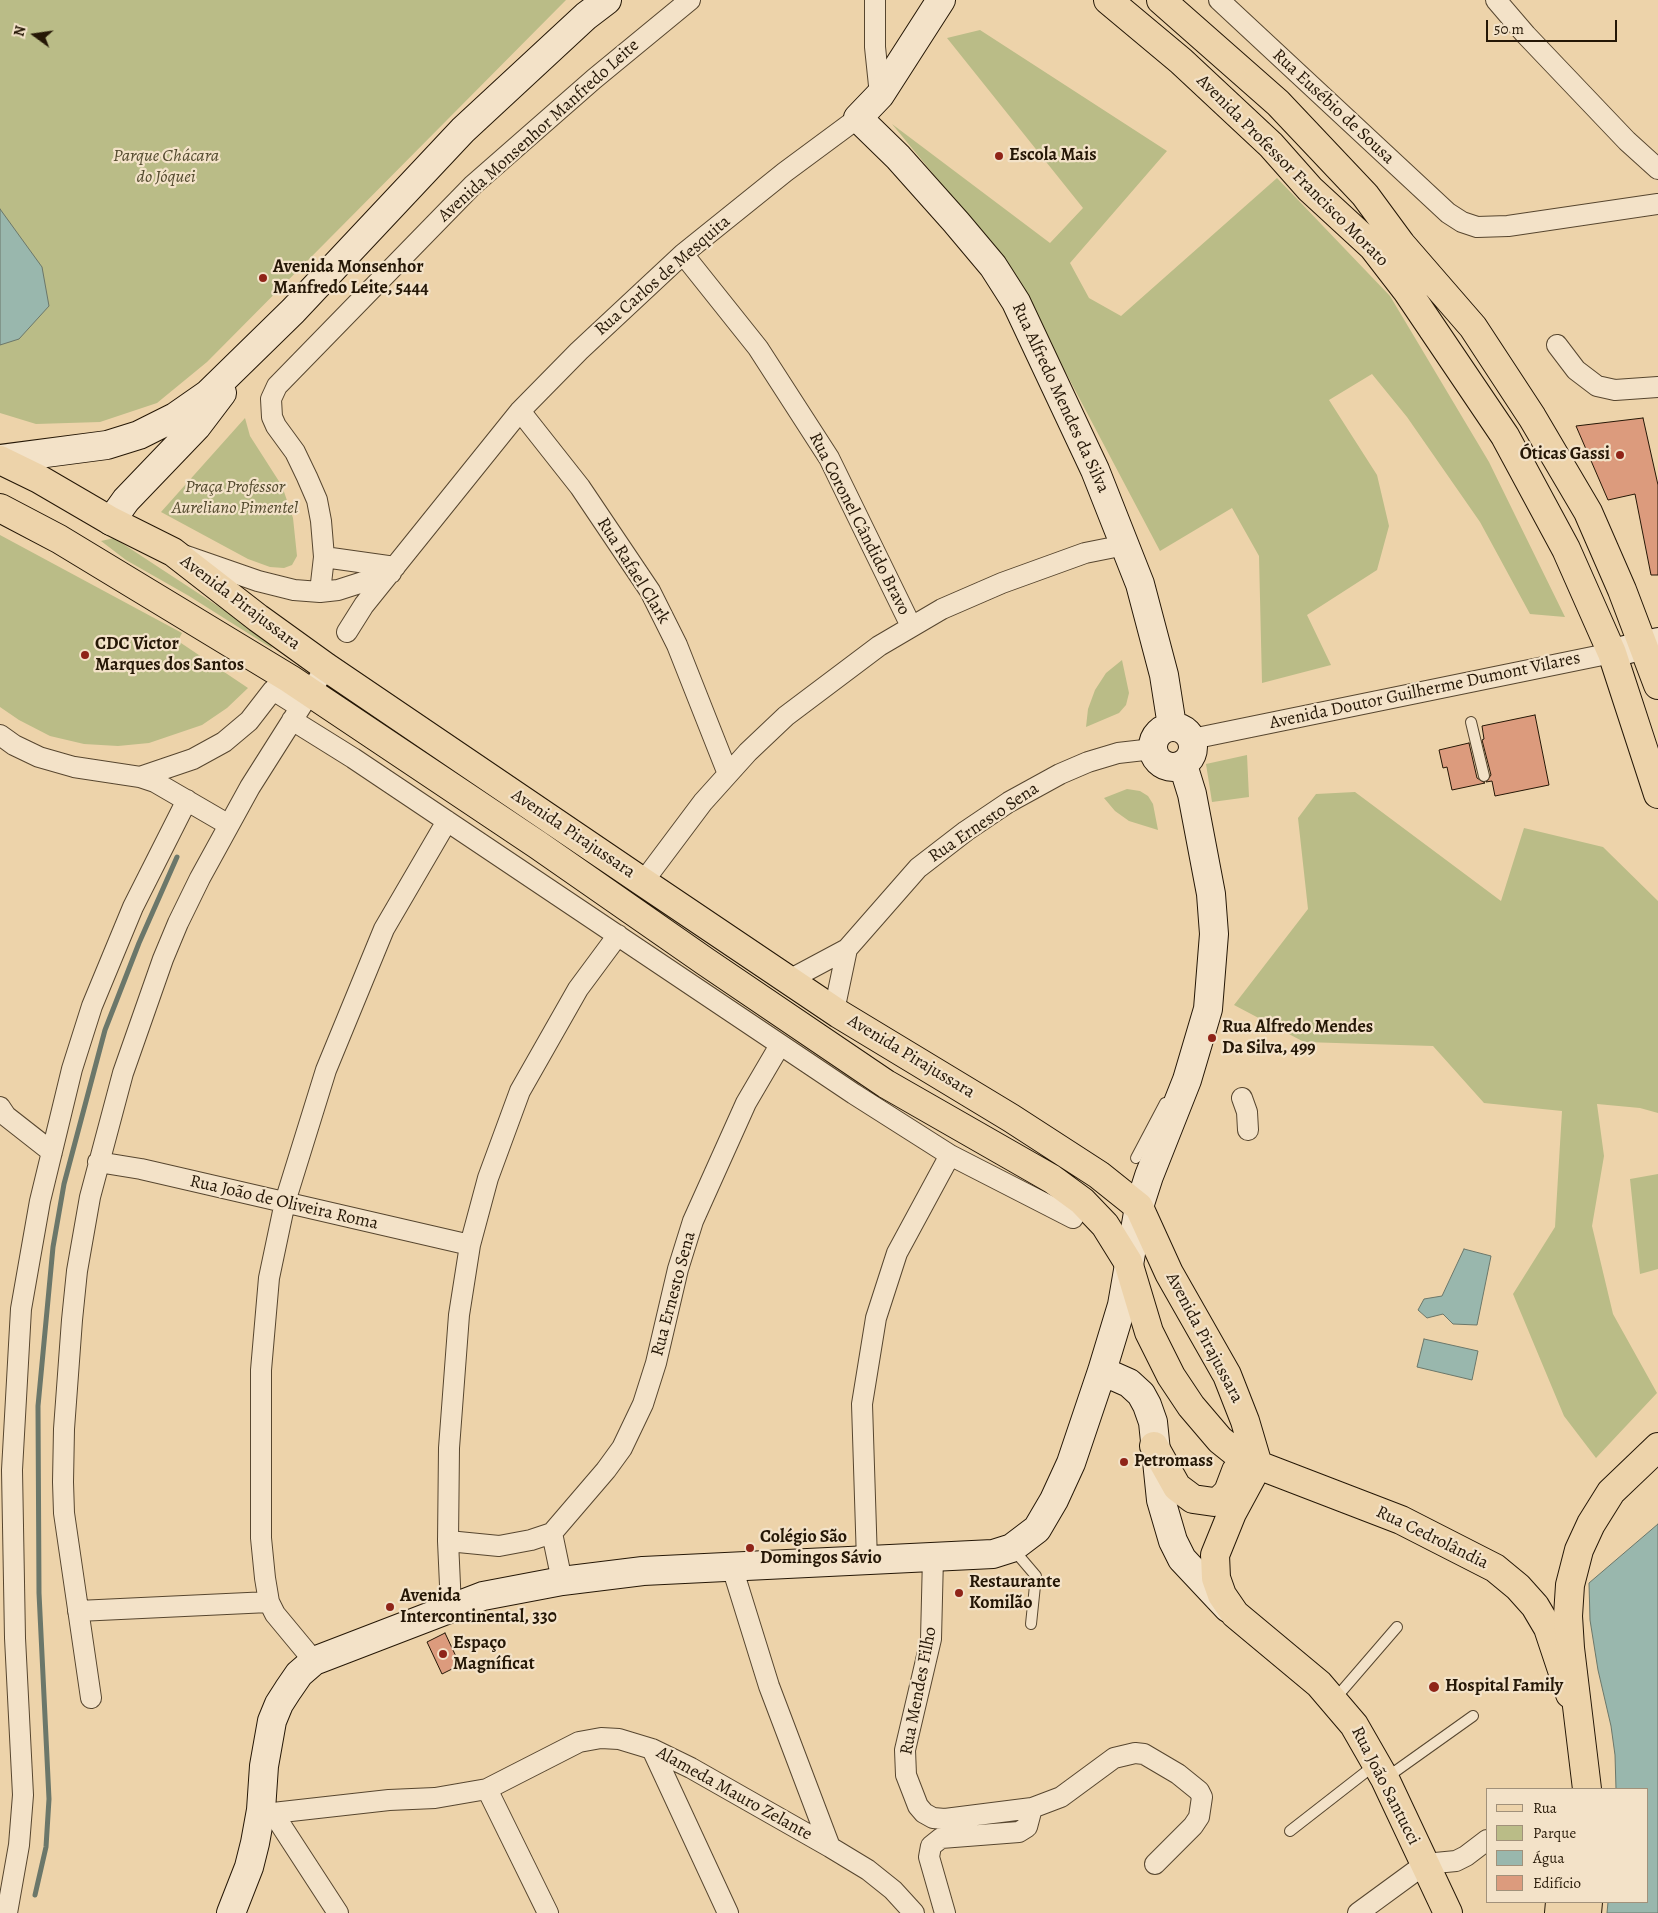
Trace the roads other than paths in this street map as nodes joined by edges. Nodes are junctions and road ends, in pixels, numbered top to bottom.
1 (607, 0) edge
2 (690, 0) edge
3 (875, 0) edge
4 (941, 0) edge
5 (1108, 0) edge
6 (1161, 0) edge
7 (1219, 0) edge
8 (1496, 0) edge
9 (880, 95) junction
10 (858, 118) junction
11 (1658, 169) edge
12 (1658, 204) edge
13 (683, 254) junction
14 (1557, 345) dead end
15 (248, 357) junction
16 (1658, 387) edge
17 (520, 411) junction
18 (0, 459) edge
19 (0, 496) edge
20 (0, 508) edge
21 (111, 521) junction
22 (1125, 545) junction
23 (173, 552) junction
24 (324, 557) junction
25 (393, 570) junction
26 (320, 592) junction
27 (911, 626) junction
28 (347, 632) dead end
29 (1651, 644) edge
30 (1612, 653) junction
31 (326, 667) junction
32 (1658, 684) edge
33 (300, 706) junction
34 (1471, 722) dead end
35 (1182, 733) junction
36 (0, 735) edge
37 (1153, 749) junction
38 (1183, 765) junction
39 (728, 774) junction
40 (1484, 776) dead end
41 (140, 777) junction
42 (1658, 794) edge
43 (187, 800) junction
44 (447, 821) junction
45 (229, 825) junction
46 (643, 882) junction
47 (618, 935) junction
48 (846, 949) junction
49 (789, 980) junction
50 (834, 1011) junction
51 (780, 1045) junction
52 (1242, 1098) dead end
53 (0, 1107) edge
54 (1248, 1130) dead end
55 (52, 1152) junction
56 (950, 1155) junction
57 (98, 1162) junction
58 (1129, 1199) junction
59 (285, 1202) junction
60 (1073, 1218) dead end
61 (470, 1245) junction
62 (1128, 1262) junction
63 (1102, 1371) junction
64 (1154, 1446) junction
65 (1658, 1447) edge
66 (1249, 1460) junction
67 (552, 1533) junction
68 (448, 1541) junction
69 (1012, 1548) junction
70 (933, 1557) junction
71 (867, 1561) junction
72 (732, 1567) junction
73 (562, 1581) junction
74 (269, 1602) junction
75 (451, 1607) junction
76 (78, 1611) junction
77 (1235, 1614) junction
78 (1031, 1624) dead end
79 (1397, 1627) dead end
80 (314, 1661) junction
81 (91, 1698) dead end
82 (1334, 1700) junction
83 (1473, 1716) dead end
84 (1579, 1721) junction
85 (652, 1749) junction
86 (1584, 1758) junction
87 (1381, 1771) junction
88 (1579, 1788) edge
89 (1587, 1788) edge
90 (487, 1789) junction
91 (1032, 1808) junction
92 (267, 1812) junction
93 (1290, 1831) dead end
94 (1486, 1841) edge
95 (830, 1847) junction
96 (1155, 1864) dead end
97 (1425, 1864) junction
98 (7, 1913) edge
99 (230, 1913) edge
100 (338, 1913) edge
101 (548, 1913) edge
102 (728, 1913) edge
103 (914, 1913) edge
104 (945, 1913) edge
105 (1358, 1913) edge
106 (1448, 1913) edge

1 - 15 street
2 - 24 street, Avenida Monsenhor Manfredo Leite
3 - 9 street
4 - 9 street, Rua Carlos de Mesquita
5 - 30 main road, Avenida Professor Francisco Morato
6 - 29 main road, Avenida Professor Francisco Morato
7 - 12 street, Rua Eusébio de Sousa
8 - 11 street
9 - 10 street, Rua Carlos de Mesquita
10 - 13 street, Rua Carlos de Mesquita
10 - 22 street, Rua Alfredo Mendes da Silva
13 - 17 street, Rua Carlos de Mesquita
13 - 27 street, Rua Coronel Cândido Bravo
14 - 16 street
15 - 18 street
15 - 21 street
17 - 25 street, Rua Carlos de Mesquita
17 - 39 street, Rua Rafael Clark
18 - 21 main road, Avenida Pirajussara
19 - 21 main road
20 - 33 main road, Avenida Pirajussara
21 - 23 main road, Avenida Pirajussara
22 - 27 street
22 - 35 street, Rua Alfredo Mendes da Silva
23 - 26 street
23 - 31 main road, Avenida Pirajussara
24 - 25 street
24 - 26 street
25 - 26 street
25 - 28 street, Rua Carlos de Mesquita
27 - 39 street
29 - 30 street, Avenida Doutor Guilherme Dumont Vilares
29 - 32 main road, Avenida Professor Francisco Morato
30 - 35 street, Avenida Doutor Guilherme Dumont Vilares
30 - 42 main road, Avenida Professor Francisco Morato
31 - 33 street
31 - 46 main road, Avenida Pirajussara
33 - 41 street
33 - 44 street, Avenida Pirajussara
33 - 45 street
33 - 62 main road, Avenida Pirajussara
34 - 40 lane
35 - 37 street
35 - 38 street
36 - 41 street
37 - 38 street
37 - 48 street, Rua Ernesto Sena
38 - 58 street
39 - 46 street
41 - 43 street
43 - 45 street
43 - 55 street
44 - 47 street, Avenida Pirajussara
44 - 59 street
45 - 57 street
46 - 49 main road, Avenida Pirajussara
47 - 51 street, Avenida Pirajussara
47 - 61 street
48 - 49 street, Rua Ernesto Sena
48 - 50 street
49 - 50 main road, Avenida Pirajussara
50 - 58 main road, Avenida Pirajussara
51 - 56 street, Avenida Pirajussara
51 - 67 street, Rua Ernesto Sena
52 - 54 street
53 - 55 street
55 - 98 street
56 - 60 street, Avenida Pirajussara
56 - 71 street
57 - 59 street, Rua João de Oliveira Roma
57 - 76 street
58 - 62 street
58 - 66 main road, Avenida Pirajussara
59 - 61 street, Rua João de Oliveira Roma
59 - 74 street
61 - 68 street
62 - 63 street
62 - 66 main road, Avenida Pirajussara
63 - 64 street, Rua João Santucci
63 - 69 street
64 - 66 main road
64 - 77 street, Rua João Santucci
65 - 84 main road, Rua Cedrolândia
66 - 77 main road, Rua João Santucci
66 - 84 main road, Rua Cedrolândia
67 - 68 street
67 - 73 street
68 - 75 street
69 - 70 street
69 - 78 lane
70 - 71 street
70 - 91 street, Rua Mendes Filho
71 - 72 street
72 - 73 street
72 - 95 street
73 - 75 street
74 - 76 street
74 - 80 street
75 - 80 street
76 - 81 street
77 - 82 main road, Rua João Santucci
79 - 82 lane
80 - 92 street
82 - 87 main road, Rua João Santucci
83 - 87 lane
84 - 86 main road, Rua Cedrolândia
85 - 90 street, Alameda Mauro Zelante
85 - 95 street, Alameda Mauro Zelante
85 - 102 street
86 - 88 main road
86 - 89 main road, Rua Cedrolândia
87 - 93 lane
87 - 97 main road, Rua João Santucci
90 - 92 street, Alameda Mauro Zelante
90 - 101 street
91 - 96 street, Rua Mendes Filho
91 - 104 street
92 - 99 street
92 - 100 street
94 - 97 street
95 - 103 street, Alameda Mauro Zelante
97 - 105 street
97 - 106 main road, Rua João Santucci

